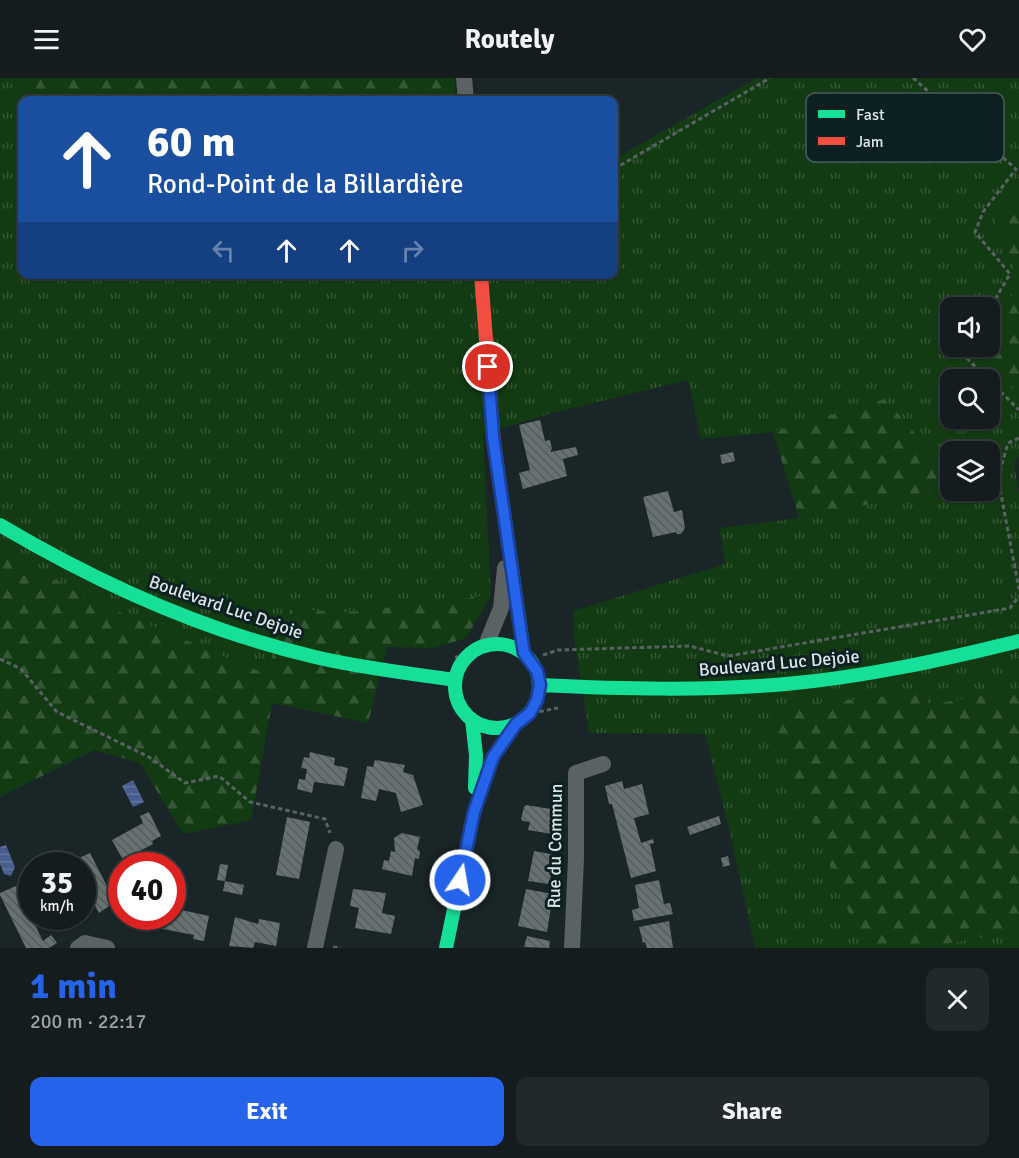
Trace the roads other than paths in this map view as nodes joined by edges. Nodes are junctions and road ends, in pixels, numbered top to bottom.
1 (464, 78) edge
2 (466, 96) edge
3 (481, 279) edge
4 (0, 525) edge
5 (508, 547) junction
6 (1019, 641) edge
7 (486, 645) junction
8 (527, 656) junction
9 (455, 680) junction
10 (540, 685) junction
11 (472, 720) junction
12 (516, 724) junction
13 (603, 764) dead end
14 (474, 812) junction
15 (336, 849) road end
16 (78, 948) edge
17 (107, 948) edge
18 (315, 948) edge
19 (446, 948) edge
20 (572, 948) edge

1 - 2 street
3 - 5 main road
4 - 9 main road, Boulevard Luc Dejoie
5 - 7 street
5 - 8 main road
6 - 10 main road, Boulevard Luc Dejoie
7 - 8 main road
7 - 9 main road
8 - 10 main road
9 - 11 main road
10 - 12 main road
11 - 12 main road
11 - 14 main road
12 - 14 main road
13 - 20 street, Rue du Commun
14 - 19 main road
15 - 18 street
16 - 17 street

